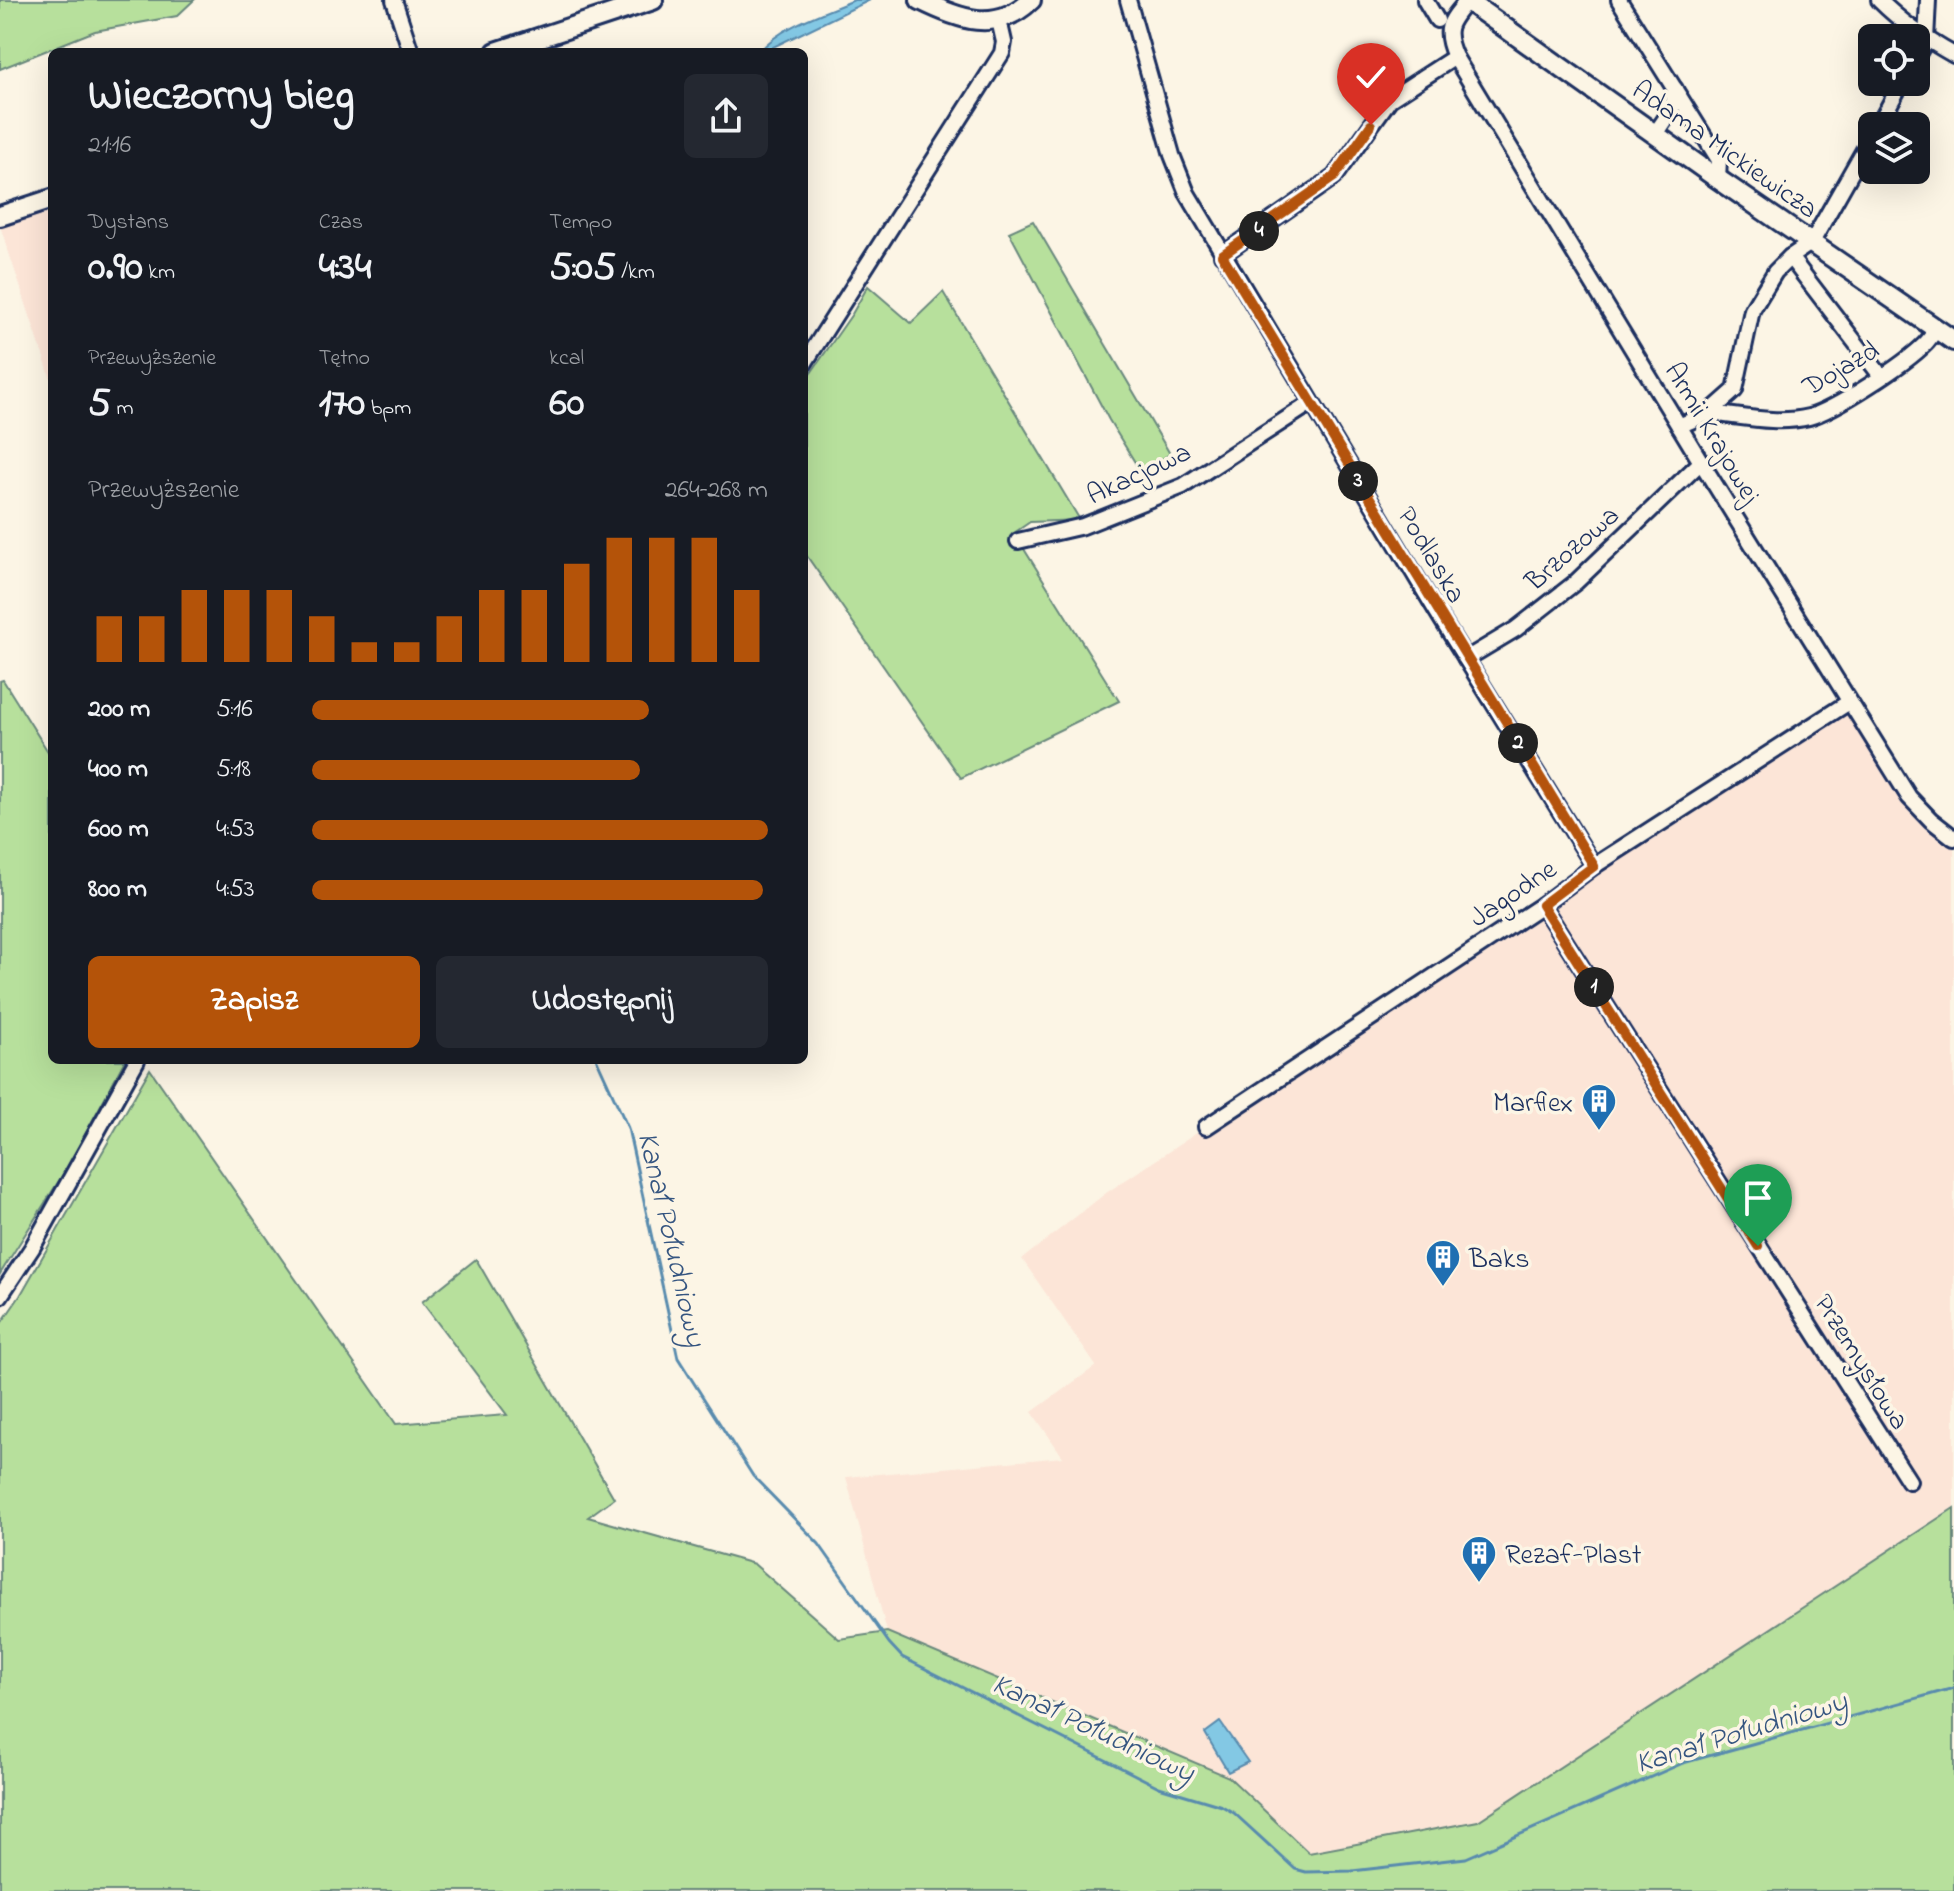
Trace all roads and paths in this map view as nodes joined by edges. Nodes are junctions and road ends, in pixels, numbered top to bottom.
1 (394, 0) edge
2 (653, 0) edge
3 (920, 0) edge
4 (1031, 0) edge
5 (1128, 0) edge
6 (1425, 0) edge
7 (1467, 0) edge
8 (1619, 0) edge
9 (1879, 0) edge
10 (1928, 0) edge
11 (999, 20) junction
12 (1437, 20) dead end
13 (1904, 24) edge
14 (1927, 24) edge
15 (1930, 42) edge
16 (410, 48) edge
17 (508, 48) edge
18 (1954, 55) edge
19 (1455, 57) junction
20 (1675, 89) junction
21 (1655, 134) junction
22 (1858, 161) edge
23 (1718, 179) junction
24 (48, 200) edge
25 (0, 216) edge
26 (1812, 242) junction
27 (1222, 255) junction
28 (1790, 257) junction
29 (1948, 335) edge
30 (808, 358) edge
31 (1881, 376) junction
32 (1735, 390) junction
33 (1311, 403) junction
34 (1709, 413) junction
35 (1754, 418) junction
36 (1679, 426) junction
37 (1701, 462) junction
38 (1018, 541) dead end
39 (1466, 659) junction
40 (1849, 702) junction
41 (1954, 838) edge
42 (1594, 866) junction
43 (1542, 905) junction
44 (135, 1064) edge
45 (1206, 1127) dead end
46 (0, 1296) edge
47 (1909, 1481) dead end

1 - 16 street
2 - 17 main road
3 - 11 main road
4 - 11 main road
5 - 27 street, Podlaska
6 - 12 street
7 - 19 street, Armii Krajowej
7 - 21 main road, Adama Mickiewicza
8 - 20 street
9 - 13 street
10 - 14 street
11 - 30 street
15 - 18 street
19 - 27 street
19 - 36 street, Armii Krajowej
20 - 21 street
20 - 23 street
21 - 23 main road, Adama Mickiewicza
22 - 26 street
23 - 26 main road, Adama Mickiewicza
24 - 25 main road
26 - 28 street
26 - 29 main road, Adama Mickiewicza
27 - 33 street, Podlaska
28 - 31 street
28 - 32 street
29 - 31 street, Dojazd
31 - 35 street, Dojazd
32 - 34 street, Dojazd
32 - 35 street
33 - 38 street, Akacjowa
33 - 39 street, Podlaska
34 - 35 street, Dojazd
34 - 36 street, Dojazd
36 - 37 street, Armii Krajowej
37 - 39 street, Brzozowa
37 - 40 street, Armii Krajowej
39 - 42 street, Podlaska
40 - 41 street, Armii Krajowej
40 - 42 street, Jagodne
42 - 43 street, Jagodne
43 - 45 street, Jagodne
43 - 47 street, Przemysłowa
44 - 46 street

